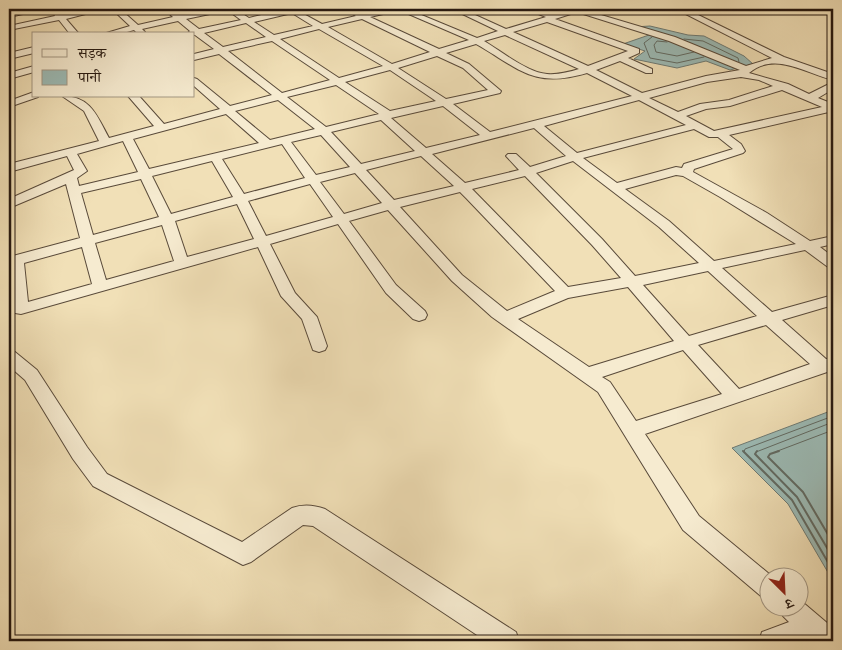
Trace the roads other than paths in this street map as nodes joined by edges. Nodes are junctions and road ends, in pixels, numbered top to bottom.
1 (42, 9) edge
2 (53, 9) edge
3 (101, 9) edge
4 (116, 9) edge
5 (220, 9) edge
6 (230, 9) edge
7 (295, 9) edge
8 (348, 9) edge
9 (393, 9) edge
10 (401, 9) edge
11 (456, 9) edge
12 (530, 9) edge
13 (680, 9) edge
14 (174, 13) edge
15 (9, 15) edge
16 (60, 17) junction
17 (363, 17) junction
18 (551, 18) junction
19 (247, 20) junction
20 (321, 27) junction
21 (9, 28) edge
22 (140, 31) edge
23 (508, 31) junction
24 (73, 32) edge
25 (191, 32) edge
26 (195, 32) edge
27 (195, 35) edge
28 (274, 39) junction
29 (478, 41) junction
30 (32, 50) edge
31 (222, 51) junction
32 (441, 52) junction
33 (9, 56) edge
34 (195, 56) edge
35 (621, 58) junction
36 (782, 59) junction
37 (391, 67) junction
38 (588, 69) junction
39 (32, 70) edge
40 (649, 72) dead end
41 (744, 72) junction
42 (9, 76) edge
43 (833, 77) edge
44 (337, 81) junction
45 (195, 82) edge
46 (833, 85) edge
47 (785, 86) junction
48 (32, 96) edge
49 (280, 96) junction
50 (640, 97) junction
51 (70, 98) edge
52 (135, 98) edge
53 (810, 98) junction
54 (444, 102) junction
55 (9, 104) edge
56 (833, 108) edge
57 (228, 110) junction
58 (385, 116) junction
59 (677, 116) junction
60 (535, 124) junction
61 (695, 126) junction
62 (161, 127) junction
63 (324, 131) junction
64 (720, 133) junction
65 (126, 136) junction
66 (488, 136) junction
67 (284, 140) junction
68 (105, 141) junction
69 (267, 144) junction
70 (70, 151) junction
71 (422, 152) junction
72 (512, 156) dead end
73 (215, 157) junction
74 (574, 157) junction
75 (9, 168) edge
76 (358, 169) junction
77 (528, 172) junction
78 (146, 173) junction
79 (687, 173) junction
80 (70, 177) junction
81 (312, 180) junction
82 (462, 187) junction
83 (615, 188) junction
84 (74, 191) junction
85 (241, 199) junction
86 (9, 204) edge
87 (391, 205) junction
88 (167, 219) junction
89 (342, 220) junction
90 (87, 240) junction
91 (833, 240) edge
92 (262, 241) junction
93 (810, 246) junction
94 (13, 261) edge
95 (182, 263) junction
96 (833, 264) edge
97 (711, 266) junction
98 (632, 281) junction
99 (100, 286) junction
100 (565, 293) junction
101 (833, 300) edge
102 (15, 311) edge
103 (419, 314) dead end
104 (506, 318) junction
105 (770, 318) junction
106 (686, 343) junction
107 (319, 346) dead end
108 (9, 357) edge
109 (828, 365) edge
110 (586, 374) junction
111 (736, 397) junction
112 (632, 430) junction
113 (760, 582) edge
114 (803, 618) edge
115 (811, 625) junction
116 (507, 641) edge
117 (770, 641) edge
118 (830, 641) edge

1 - 15 street
2 - 16 street
3 - 16 street
4 - 22 street
5 - 14 street
6 - 19 street
7 - 19 street
7 - 20 street
8 - 17 street
9 - 17 street
10 - 29 street
11 - 23 street
12 - 18 street
13 - 36 street
14 - 22 street
14 - 25 street
16 - 21 street
16 - 24 street
17 - 20 street
17 - 32 street
18 - 23 street
18 - 35 street
18 - 41 street
19 - 26 street
19 - 28 street
20 - 28 street
20 - 37 street
23 - 29 street
23 - 38 street
27 - 31 street
28 - 31 street
28 - 44 street
29 - 32 street
29 - 38 street
30 - 33 street
31 - 34 street
31 - 49 street
32 - 37 street
32 - 54 street
35 - 38 street
35 - 40 street
36 - 41 street
36 - 43 street
37 - 44 street
37 - 54 street
38 - 50 street
39 - 42 street
41 - 47 street
41 - 50 street
44 - 49 street
44 - 58 street
45 - 57 street
46 - 53 street
47 - 53 street
47 - 59 street
48 - 55 street
49 - 57 street
49 - 63 street
50 - 59 street
50 - 60 street
51 - 68 street
52 - 62 street
53 - 56 street
54 - 58 street
54 - 66 street
56 - 64 street
57 - 62 street
57 - 69 street
58 - 63 street
58 - 71 street
59 - 61 street
60 - 66 street
60 - 74 street
61 - 64 street
61 - 74 street
62 - 65 street
63 - 67 street
63 - 76 street
64 - 79 street
65 - 68 street
65 - 78 street
66 - 71 street
67 - 69 street
67 - 81 street
68 - 70 street
69 - 73 street
70 - 75 street
70 - 80 street
71 - 76 street
71 - 82 street
72 - 77 street
73 - 78 street
73 - 85 street
74 - 77 street
74 - 83 street
76 - 81 street
76 - 87 street
77 - 82 street
77 - 98 street
78 - 84 street
78 - 88 street
79 - 83 street
79 - 93 street
80 - 84 street
80 - 86 street
81 - 85 street
81 - 89 street
82 - 87 street
82 - 100 street
83 - 97 street
84 - 90 street
85 - 88 street
85 - 92 street
87 - 89 street
87 - 104 street
88 - 90 street
88 - 95 street
89 - 92 street
89 - 103 street
90 - 94 street
90 - 99 street
91 - 93 street
92 - 95 street
92 - 107 street
93 - 96 street
93 - 97 street
94 - 102 street
95 - 99 street
97 - 98 street
97 - 105 street
98 - 100 street
98 - 106 street
99 - 102 street
100 - 104 street
101 - 105 street
104 - 110 street
105 - 106 street
105 - 109 street
106 - 110 street
106 - 111 street
108 - 116 street
109 - 111 street
110 - 112 street
111 - 112 street
112 - 113 street
114 - 115 street
115 - 117 street
115 - 118 street

